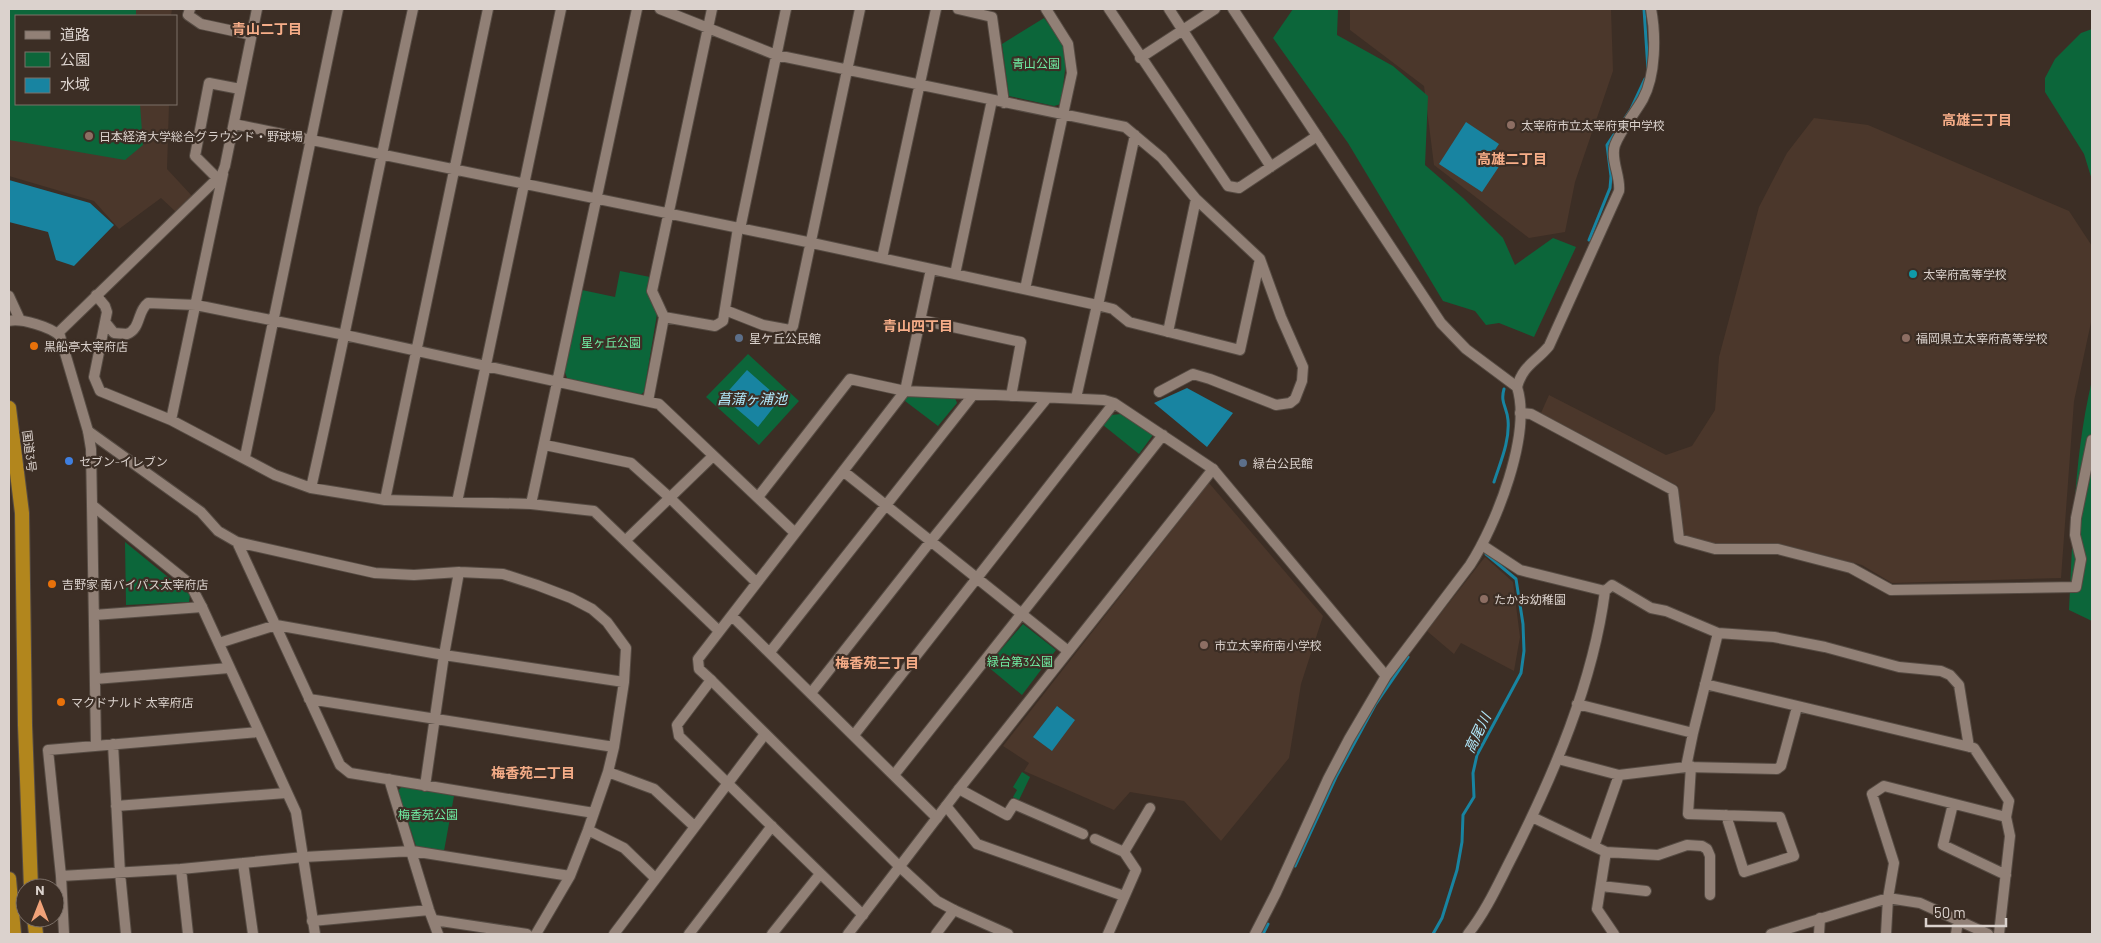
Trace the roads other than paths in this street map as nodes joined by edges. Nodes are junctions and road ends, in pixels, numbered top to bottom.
1 (190, 9) edge
2 (257, 9) edge
3 (338, 9) edge
4 (413, 9) edge
5 (488, 9) edge
6 (561, 9) edge
7 (637, 9) edge
8 (660, 9) edge
9 (712, 9) edge
10 (786, 9) edge
11 (860, 9) edge
12 (936, 9) edge
13 (958, 9) edge
14 (1046, 9) edge
15 (1109, 9) edge
16 (1170, 9) edge
17 (1216, 9) edge
18 (1233, 9) edge
19 (1651, 9) edge
20 (708, 28) junction
21 (1183, 29) junction
22 (252, 35) junction
23 (776, 55) junction
24 (1140, 58) junction
25 (846, 70) junction
26 (920, 85) junction
27 (240, 89) junction
28 (992, 100) junction
29 (1004, 103) junction
30 (1063, 115) junction
31 (234, 124) junction
32 (1135, 135) junction
33 (1317, 136) junction
34 (312, 139) junction
35 (381, 153) junction
36 (225, 166) junction
37 (1272, 167) junction
38 (454, 168) junction
39 (218, 179) junction
40 (525, 184) junction
41 (1196, 199) junction
42 (596, 200) junction
43 (668, 214) junction
44 (739, 228) junction
45 (812, 243) junction
46 (882, 258) junction
47 (1260, 259) junction
48 (931, 269) junction
49 (955, 274) junction
50 (1025, 289) junction
51 (96, 295) junction
52 (9, 296) edge
53 (196, 305) junction
54 (1097, 305) junction
55 (725, 310) junction
56 (664, 317) junction
57 (9, 320) edge
58 (20, 320) junction
59 (921, 320) junction
60 (274, 322) junction
61 (106, 323) junction
62 (1168, 332) junction
63 (58, 333) junction
64 (345, 335) junction
65 (416, 350) junction
66 (486, 367) junction
67 (557, 381) junction
68 (1517, 387) junction
69 (905, 390) junction
70 (1159, 392) dead end
71 (973, 395) junction
72 (1011, 396) junction
73 (1047, 398) junction
74 (1076, 398) junction
75 (648, 401) junction
76 (1114, 403) junction
77 (9, 408) edge
78 (1520, 413) junction
79 (171, 420) junction
80 (88, 431) junction
81 (1163, 435) junction
82 (2092, 440) edge
83 (545, 445) junction
84 (713, 456) junction
85 (245, 457) junction
86 (1213, 469) junction
87 (843, 472) junction
88 (311, 488) junction
89 (670, 497) junction
90 (758, 497) junction
91 (385, 500) junction
92 (457, 502) junction
93 (531, 504) junction
94 (92, 505) junction
95 (886, 506) junction
96 (795, 533) junction
97 (626, 540) junction
98 (237, 542) junction
99 (930, 542) junction
100 (1482, 546) junction
101 (459, 572) junction
102 (977, 578) junction
103 (756, 582) junction
104 (1605, 592) junction
105 (202, 607) junction
106 (94, 614) junction
107 (1022, 614) junction
108 (732, 616) junction
109 (276, 625) junction
110 (719, 631) junction
111 (1718, 633) junction
112 (219, 643) junction
113 (1068, 651) junction
114 (770, 652) junction
115 (444, 655) junction
116 (229, 668) junction
117 (1386, 676) junction
118 (95, 679) junction
119 (711, 680) junction
120 (624, 682) junction
121 (1705, 684) junction
122 (811, 693) junction
123 (309, 699) junction
124 (1577, 704) junction
125 (1797, 707) junction
126 (435, 718) junction
127 (258, 732) junction
128 (1693, 733) junction
129 (765, 734) junction
130 (854, 735) junction
131 (113, 744) junction
132 (96, 745) junction
133 (614, 747) junction
134 (1970, 747) junction
135 (1558, 760) junction
136 (1689, 767) junction
137 (608, 772) junction
138 (894, 775) junction
139 (1619, 775) junction
140 (389, 780) junction
141 (728, 783) junction
142 (425, 786) junction
143 (959, 789) junction
144 (286, 793) junction
145 (1953, 804) junction
146 (116, 806) junction
147 (946, 806) junction
148 (1150, 808) dead end
149 (594, 813) junction
150 (1726, 815) junction
151 (2006, 817) junction
152 (937, 818) junction
153 (1532, 818) junction
154 (694, 826) junction
155 (772, 826) junction
156 (588, 830) junction
157 (1083, 834) dead end
158 (1095, 839) dead end
159 (1594, 846) junction
160 (412, 851) junction
161 (1124, 852) junction
162 (1606, 852) junction
163 (304, 856) junction
164 (243, 863) junction
165 (900, 867) junction
166 (181, 869) junction
167 (120, 873) junction
168 (820, 874) junction
169 (2006, 875) junction
170 (61, 876) junction
171 (570, 876) junction
172 (32, 878) edge
173 (655, 878) junction
174 (9, 879) edge
175 (1601, 886) junction
176 (1646, 892) dead end
177 (1710, 895) dead end
178 (1124, 896) junction
179 (1888, 898) junction
180 (15, 909) edge
181 (429, 910) junction
182 (954, 910) junction
183 (863, 915) junction
184 (1820, 918) junction
185 (312, 920) junction
186 (434, 920) junction
187 (1958, 921) junction
188 (14, 934) edge
189 (64, 934) edge
190 (126, 934) edge
191 (188, 934) edge
192 (253, 934) edge
193 (315, 934) edge
194 (438, 934) edge
195 (527, 934) edge
196 (536, 934) edge
197 (614, 934) edge
198 (689, 934) edge
199 (772, 934) edge
200 (848, 934) edge
201 (936, 934) edge
202 (1008, 934) edge
203 (1108, 934) edge
204 (1255, 934) edge
205 (1468, 934) edge
206 (1614, 934) edge
207 (1771, 934) edge
208 (1819, 934) edge
209 (1886, 934) edge
210 (1956, 934) edge
211 (1988, 934) edge
212 (1999, 934) edge

1 - 22 street
2 - 22 street
3 - 34 street
4 - 35 street
5 - 38 street
6 - 40 street
7 - 42 street
8 - 20 street
9 - 20 street
10 - 23 street
11 - 25 street
12 - 26 street
13 - 29 street
14 - 30 street
15 - 24 street
16 - 21 street
17 - 21 street
18 - 33 street
19 - 68 street
20 - 23 street
20 - 43 street
21 - 24 street
21 - 37 street
22 - 27 street
23 - 25 street
23 - 44 street
24 - 37 street
25 - 26 street
25 - 45 street
26 - 28 street
26 - 46 street
27 - 31 street
27 - 39 street
28 - 29 street
28 - 49 street
29 - 30 street
30 - 32 street
30 - 50 street
31 - 34 street
31 - 36 street
32 - 41 street
32 - 54 street
33 - 37 street
33 - 68 street
34 - 35 street
34 - 60 street
35 - 38 street
35 - 64 street
36 - 39 street
36 - 53 street
38 - 40 street
38 - 65 street
39 - 51 street
40 - 42 street
40 - 66 street
41 - 47 street
41 - 62 street
42 - 43 street
42 - 67 street
43 - 44 street
43 - 56 street
44 - 45 street
44 - 55 street
45 - 46 street
45 - 55 street
46 - 48 street
47 - 62 street
47 - 70 street
48 - 49 street
48 - 59 street
49 - 50 street
50 - 54 street
51 - 61 street
51 - 63 street
52 - 58 street
53 - 60 street
53 - 61 street
53 - 79 street
54 - 62 street
54 - 74 street
55 - 56 street
56 - 75 street
57 - 58 street
58 - 63 street
59 - 69 street
59 - 72 street
60 - 64 street
60 - 85 street
61 - 79 street
63 - 80 street
64 - 65 street
64 - 88 street
65 - 66 street
65 - 91 street
66 - 67 street
66 - 92 street
67 - 75 street
67 - 83 street
68 - 78 street
69 - 71 street
69 - 87 street
69 - 90 street
71 - 72 street
71 - 95 street
72 - 73 street
73 - 74 street
73 - 99 street
74 - 76 street
75 - 84 street
76 - 81 street
76 - 102 street
77 - 172 highway, 国道3号
78 - 82 street
78 - 100 street
79 - 85 street
80 - 94 street
80 - 98 street
81 - 86 street
81 - 107 street
83 - 89 street
83 - 93 street
84 - 89 street
84 - 90 street
85 - 88 street
86 - 113 street
86 - 117 street
87 - 95 street
87 - 96 street
88 - 91 street
89 - 97 street
89 - 103 street
90 - 96 street
91 - 92 street
92 - 93 street
93 - 97 street
94 - 105 street
94 - 106 street
95 - 99 street
95 - 114 street
96 - 103 street
97 - 110 street
98 - 101 street
98 - 109 street
99 - 102 street
99 - 122 street
100 - 104 street
100 - 117 street
101 - 115 street
101 - 120 street
102 - 107 street
102 - 130 street
103 - 108 street
104 - 111 street
104 - 124 street
105 - 106 street
105 - 112 street
106 - 118 street
107 - 113 street
107 - 138 street
108 - 110 street
108 - 114 street
109 - 112 street
109 - 115 street
109 - 123 street
110 - 119 street
111 - 121 street
111 - 134 street
112 - 116 street
113 - 143 street
114 - 122 street
115 - 120 street
115 - 126 street
116 - 118 street
116 - 127 street
117 - 204 street
118 - 132 street
119 - 129 street
119 - 141 street
120 - 133 street
121 - 125 street
121 - 128 street
122 - 130 street
123 - 126 street
123 - 140 street
124 - 128 street
124 - 135 street
125 - 134 street
125 - 136 street
126 - 133 street
126 - 142 street
127 - 131 street
127 - 144 street
128 - 136 street
129 - 141 street
129 - 165 street
130 - 138 street
131 - 132 street
131 - 146 street
132 - 170 street
133 - 137 street
134 - 151 street
135 - 139 street
135 - 153 street
136 - 139 street
136 - 150 street
137 - 149 street
137 - 154 street
138 - 152 street
139 - 159 street
140 - 142 street
140 - 160 street
141 - 154 street
141 - 155 street
142 - 149 street
143 - 147 street
143 - 157 street
144 - 146 street
144 - 163 street
145 - 151 street
145 - 169 street
145 - 179 street
146 - 167 street
147 - 152 street
147 - 178 street
148 - 161 street
149 - 156 street
150 - 150 street
151 - 169 street
152 - 165 street
153 - 159 street
153 - 205 street
154 - 173 street
155 - 168 street
155 - 198 street
156 - 171 street
156 - 173 street
158 - 161 street
159 - 162 street
160 - 163 street
160 - 171 street
160 - 181 street
161 - 178 street
162 - 175 street
162 - 177 street
163 - 164 street
163 - 185 street
164 - 166 street
164 - 192 street
165 - 182 street
165 - 183 street
166 - 167 street
166 - 191 street
167 - 170 street
167 - 190 street
168 - 183 street
168 - 199 street
169 - 212 street
170 - 189 street
171 - 196 street
173 - 197 street
174 - 180 highway
175 - 176 street
175 - 206 street
178 - 203 street
179 - 184 street
179 - 187 street
179 - 209 street
180 - 188 highway
181 - 185 street
181 - 186 street
182 - 201 street
182 - 202 street
183 - 200 street
184 - 207 street
184 - 208 street
185 - 193 street
186 - 194 street
186 - 195 street
187 - 210 street
187 - 211 street

